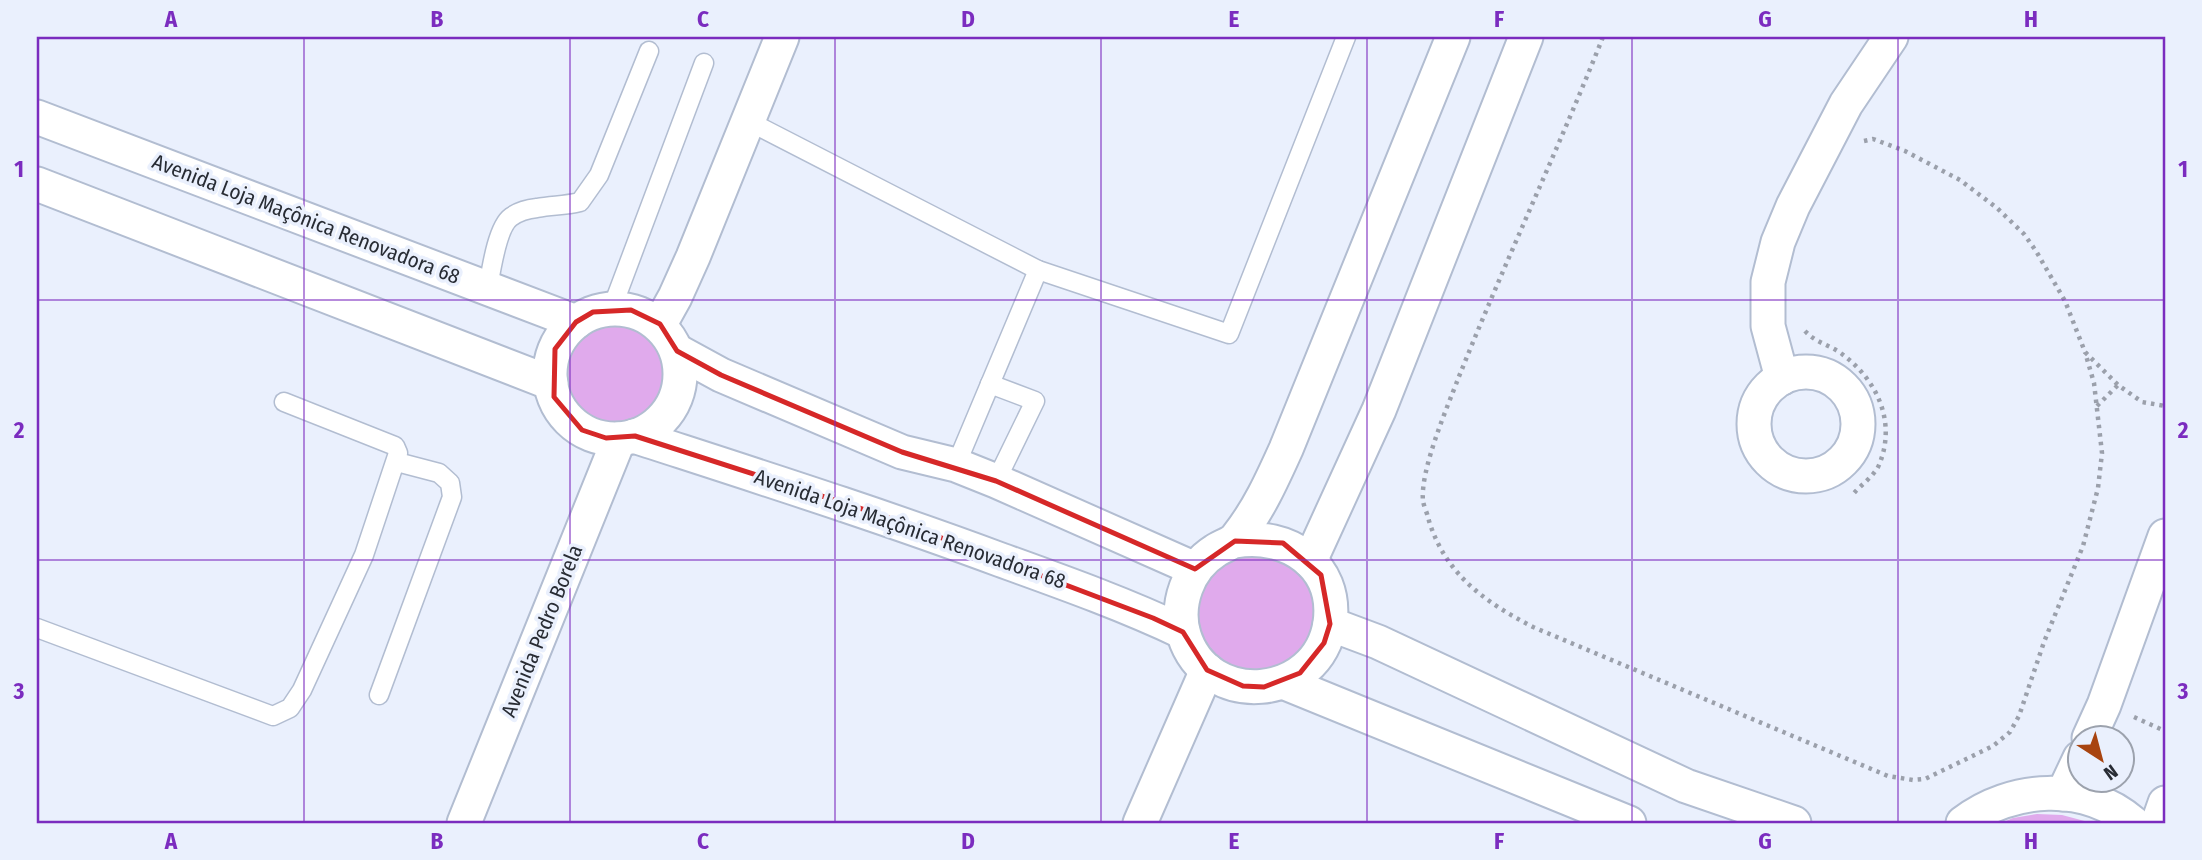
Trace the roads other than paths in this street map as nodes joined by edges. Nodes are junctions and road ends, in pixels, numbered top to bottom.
1 (782, 37) edge
2 (1346, 37) edge
3 (1453, 37) edge
4 (1526, 37) edge
5 (1891, 37) edge
6 (649, 51) dead end
7 (704, 64) dead end
8 (37, 117) edge
9 (748, 121) junction
10 (37, 184) edge
11 (1038, 270) junction
12 (488, 288) junction
13 (612, 308) junction
14 (576, 322) junction
15 (668, 338) junction
16 (1782, 378) dead end
17 (551, 383) junction
18 (990, 384) junction
19 (284, 402) dead end
20 (626, 437) junction
21 (397, 462) junction
22 (956, 465) junction
23 (996, 481) junction
24 (1235, 541) junction
25 (2164, 541) edge
26 (1310, 561) junction
27 (1195, 569) junction
28 (1330, 624) junction
29 (37, 628) edge
30 (1183, 632) junction
31 (1207, 670) junction
32 (1283, 682) junction
33 (379, 695) dead end
34 (2095, 724) edge
35 (2066, 787) edge
36 (2063, 793) junction
37 (2165, 803) edge
38 (464, 823) edge
39 (1140, 823) edge
40 (1629, 823) edge
41 (1794, 823) edge
42 (1963, 823) edge
43 (2133, 823) edge
44 (2158, 823) edge

1 - 9 street
2 - 11 lane
3 - 24 street
4 - 26 street
5 - 16 street
6 - 12 lane
7 - 13 lane
8 - 12 street, Avenida Loja Maçônica Renovadora 68
9 - 11 lane
9 - 15 street
10 - 17 street
11 - 18 lane
12 - 14 street, Avenida Loja Maçônica Renovadora 68
13 - 14 street
13 - 15 street
14 - 17 street
15 - 20 street
15 - 22 street
17 - 20 street
18 - 22 lane
18 - 23 lane
19 - 21 lane
20 - 30 street, Avenida Loja Maçônica Renovadora 68
20 - 38 street, Avenida Pedro Borela
21 - 29 lane
21 - 33 lane
22 - 23 street
23 - 27 street
24 - 26 street
24 - 27 street
25 - 34 street
26 - 28 street
27 - 30 street
28 - 32 street
28 - 41 street
30 - 31 street
31 - 32 street
31 - 39 street
32 - 40 street
35 - 36 street
36 - 42 street
36 - 43 street
37 - 44 street

